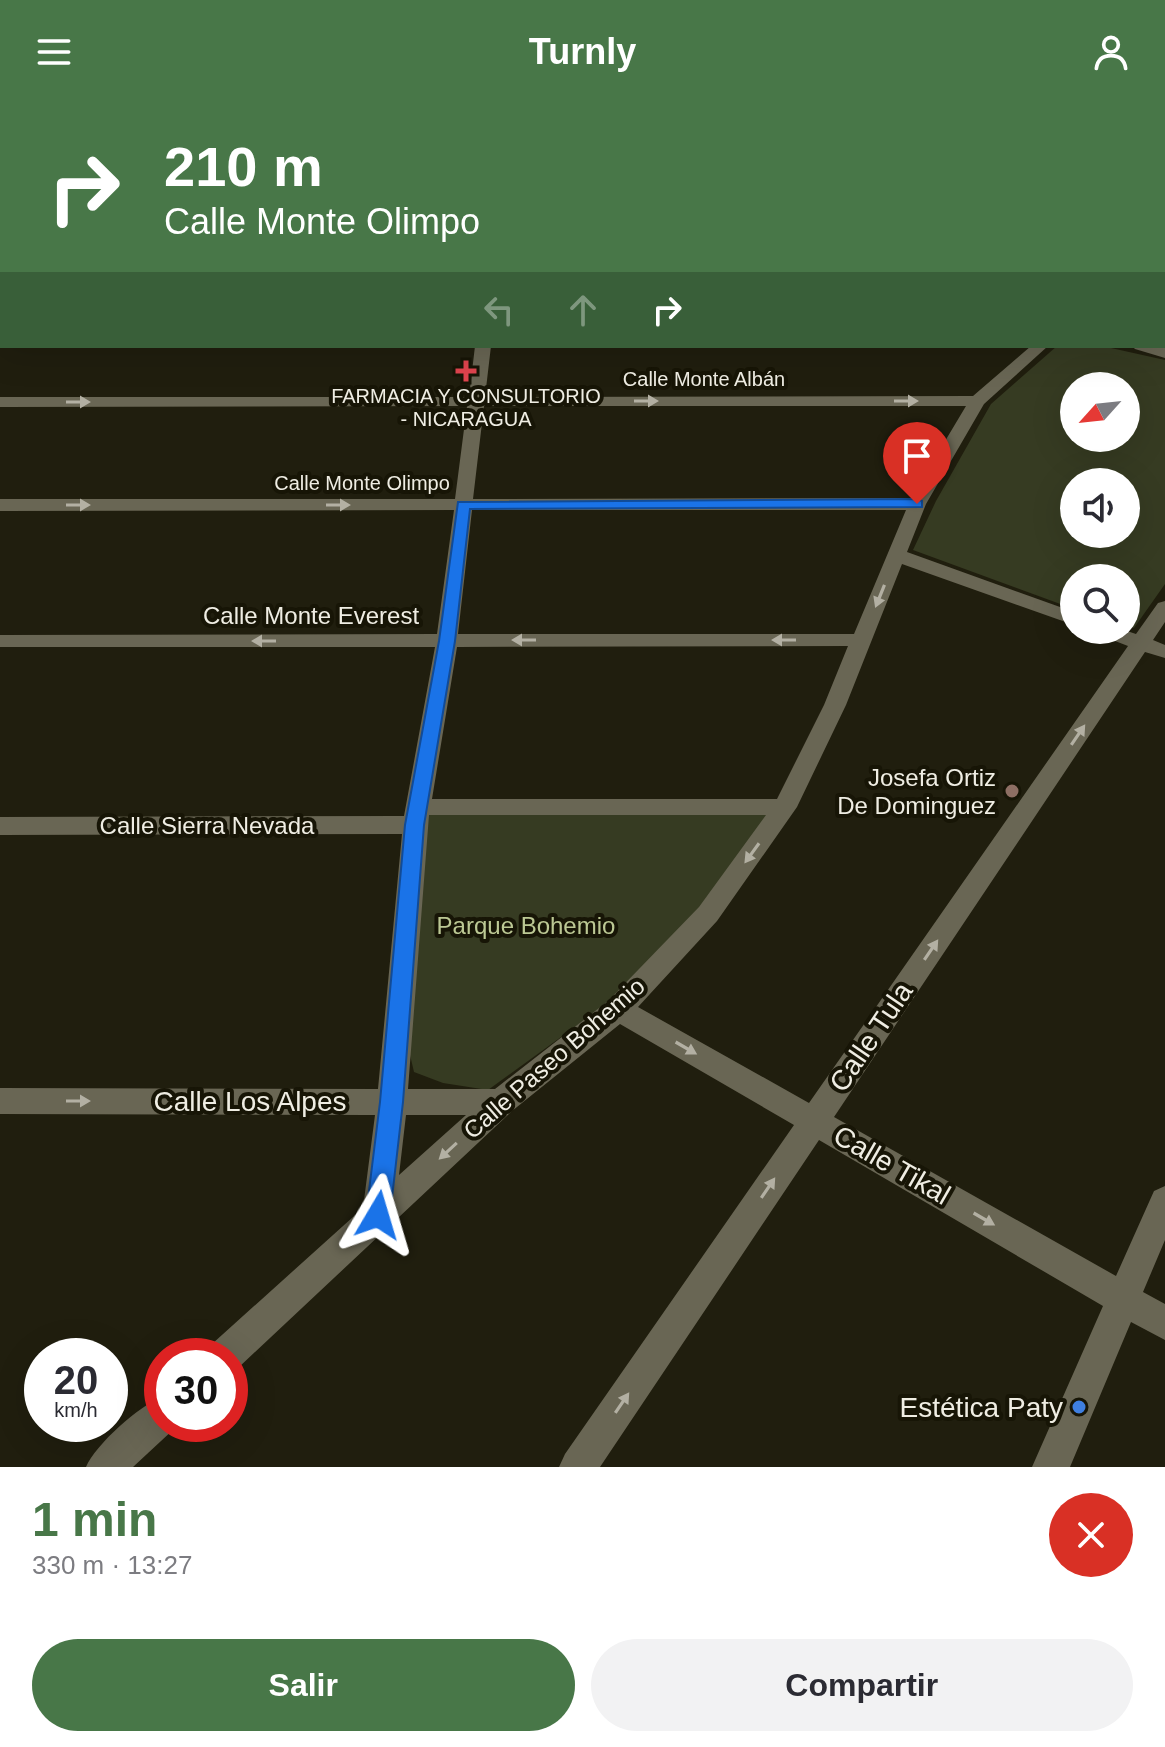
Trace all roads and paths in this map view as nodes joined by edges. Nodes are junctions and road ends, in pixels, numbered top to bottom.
1 (483, 348) edge
2 (1038, 348) edge
3 (476, 401) junction
4 (977, 401) junction
5 (0, 402) edge
6 (917, 504) junction
7 (0, 505) edge
8 (463, 505) junction
9 (896, 555) junction
10 (1165, 607) edge
11 (1060, 614) edge
12 (862, 640) junction
13 (0, 641) edge
14 (447, 641) junction
15 (1153, 647) edge
16 (785, 807) junction
17 (416, 816) junction
18 (0, 826) edge
19 (618, 1009) junction
20 (0, 1101) edge
21 (392, 1102) junction
22 (501, 1102) junction
23 (814, 1120) junction
24 (1165, 1201) edge
25 (378, 1215) junction
26 (1123, 1299) junction
27 (1165, 1323) edge
28 (245, 1338) edge
29 (144, 1431) edge
30 (105, 1467) edge
31 (578, 1467) edge
32 (1051, 1467) edge

1 - 3 street
2 - 4 street, Calle Paseo Bohemio
3 -> 4 street, Calle Monte Albán
5 -> 3 street, Calle Monte Albán
3 - 8 street
4 - 6 street, Calle Paseo Bohemio
6 - 8 street, Calle Monte Olimpo
6 - 9 street, Calle Paseo Bohemio
7 -> 8 street, Calle Monte Olimpo
8 - 14 street
9 - 11 street
9 -> 12 street, Calle Paseo Bohemio
10 - 15 street, Calle Tula
12 -> 14 street, Calle Monte Everest
12 - 16 street, Calle Paseo Bohemio
14 -> 13 street, Calle Monte Everest
14 - 17 street
23 -> 15 street, Calle Tula
16 - 17 street, Calle Sierra Nevada
16 -> 19 street, Calle Paseo Bohemio
17 - 18 street, Calle Sierra Nevada
17 - 21 street
19 - 22 street, Calle Paseo Bohemio
19 -> 23 street, Calle Tikal
20 -> 21 street, Calle Los Alpes
21 - 22 street, Calle Los Alpes
21 - 25 street
22 -> 25 street, Calle Paseo Bohemio
23 -> 26 street, Calle Tikal
31 -> 23 street, Calle Tula
24 - 26 street
25 - 28 street, Calle Paseo Bohemio
26 - 27 street, Calle Tikal
26 - 32 street
29 - 30 street

